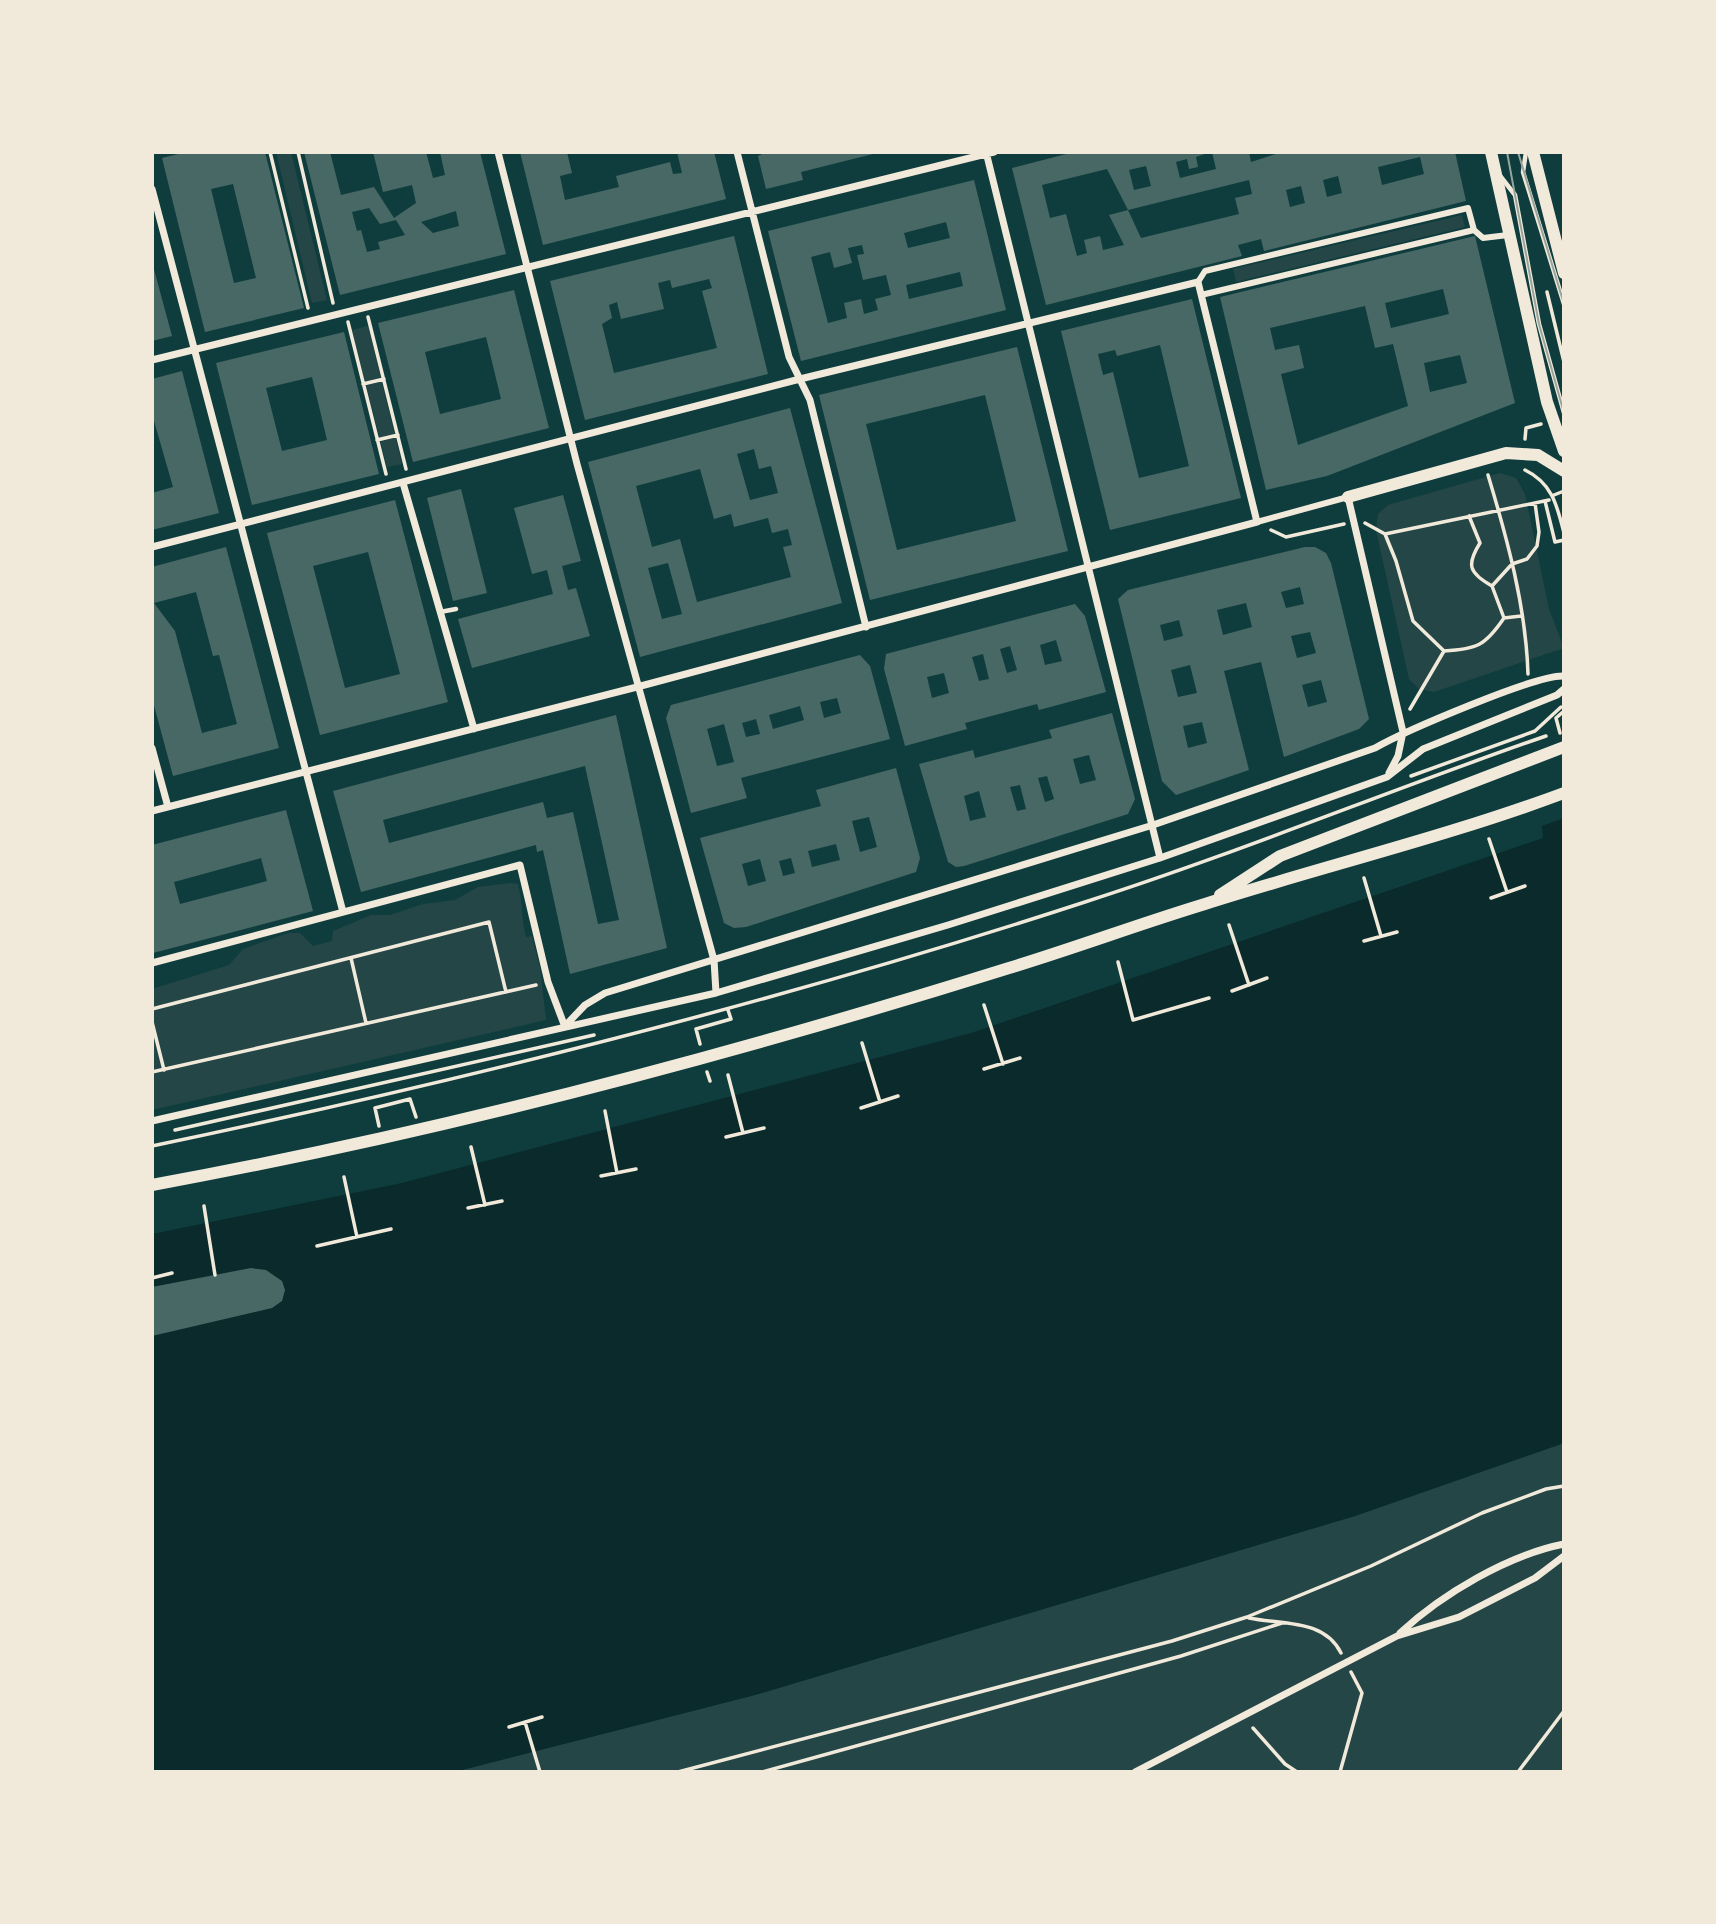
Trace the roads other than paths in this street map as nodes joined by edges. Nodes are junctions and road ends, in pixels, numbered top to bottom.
1 (498, 152) edge
2 (737, 152) edge
3 (1491, 152) edge
4 (1526, 152) edge
5 (1533, 152) edge
6 (989, 153) edge
7 (1494, 169) junction
8 (152, 189) edge
9 (752, 212) junction
10 (1474, 230) junction
11 (1508, 235) junction
12 (527, 268) junction
13 (1564, 273) edge
14 (1198, 282) junction
15 (1201, 295) junction
16 (1564, 304) edge
17 (1029, 323) junction
18 (195, 350) junction
19 (152, 360) edge
20 (800, 379) junction
21 (1564, 413) edge
22 (571, 440) junction
23 (1564, 451) edge
24 (1559, 467) edge
25 (406, 482) junction
26 (1348, 497) junction
27 (1256, 522) junction
28 (241, 525) junction
29 (152, 547) edge
30 (1089, 567) junction
31 (456, 609) dead end
32 (440, 612) junction
33 (866, 627) junction
34 (1564, 676) edge
35 (637, 687) junction
36 (1564, 689) edge
37 (474, 729) junction
38 (1403, 732) junction
39 (1564, 747) edge
40 (152, 748) edge
41 (306, 772) junction
42 (1387, 777) junction
43 (1564, 793) edge
44 (168, 807) junction
45 (152, 811) edge
46 (1153, 825) junction
47 (1160, 858) junction
48 (1208, 903) junction
49 (343, 912) junction
50 (714, 960) junction
51 (152, 963) edge
52 (716, 993) junction
53 (565, 1027) junction
54 (152, 1121) edge
55 (152, 1185) edge
56 (1564, 1544) edge
57 (1564, 1556) edge
58 (1397, 1636) junction
59 (1135, 1772) edge

1 - 12 street
2 - 9 street
3 - 7 main road
4 - 16 lane
5 - 13 main road
6 - 9 street
6 - 17 street
7 - 11 main road
7 - 21 lane
8 - 18 street
9 - 12 street
9 - 20 street
10 - 11 street
10 - 14 street
10 - 15 street
11 - 23 main road
12 - 18 street
12 - 22 street
14 - 15 street
14 - 17 street
15 - 27 street
17 - 20 street
17 - 30 street
18 - 19 street
18 - 28 street
20 - 22 street
20 - 33 street
22 - 25 street
22 - 35 street
24 - 26 main road
25 - 28 street
25 - 32 street
26 - 27 street
26 - 38 street
27 - 30 street
28 - 29 street
28 - 41 street
30 - 33 street
30 - 46 street
31 - 32 lane
32 - 37 street
33 - 35 street
34 - 38 street
35 - 37 street
35 - 50 street
36 - 42 street
37 - 41 street
38 - 42 street
38 - 46 street
39 - 48 main road
40 - 44 street
41 - 44 street
41 - 49 street
42 - 47 street
43 - 48 main road
44 - 45 street
46 - 47 street
46 - 50 street
47 - 52 street
48 - 55 main road
49 - 51 street
49 - 53 street
50 - 52 street
50 - 53 street
52 - 53 street
53 - 54 street
56 - 58 street
57 - 58 street
58 - 59 street

